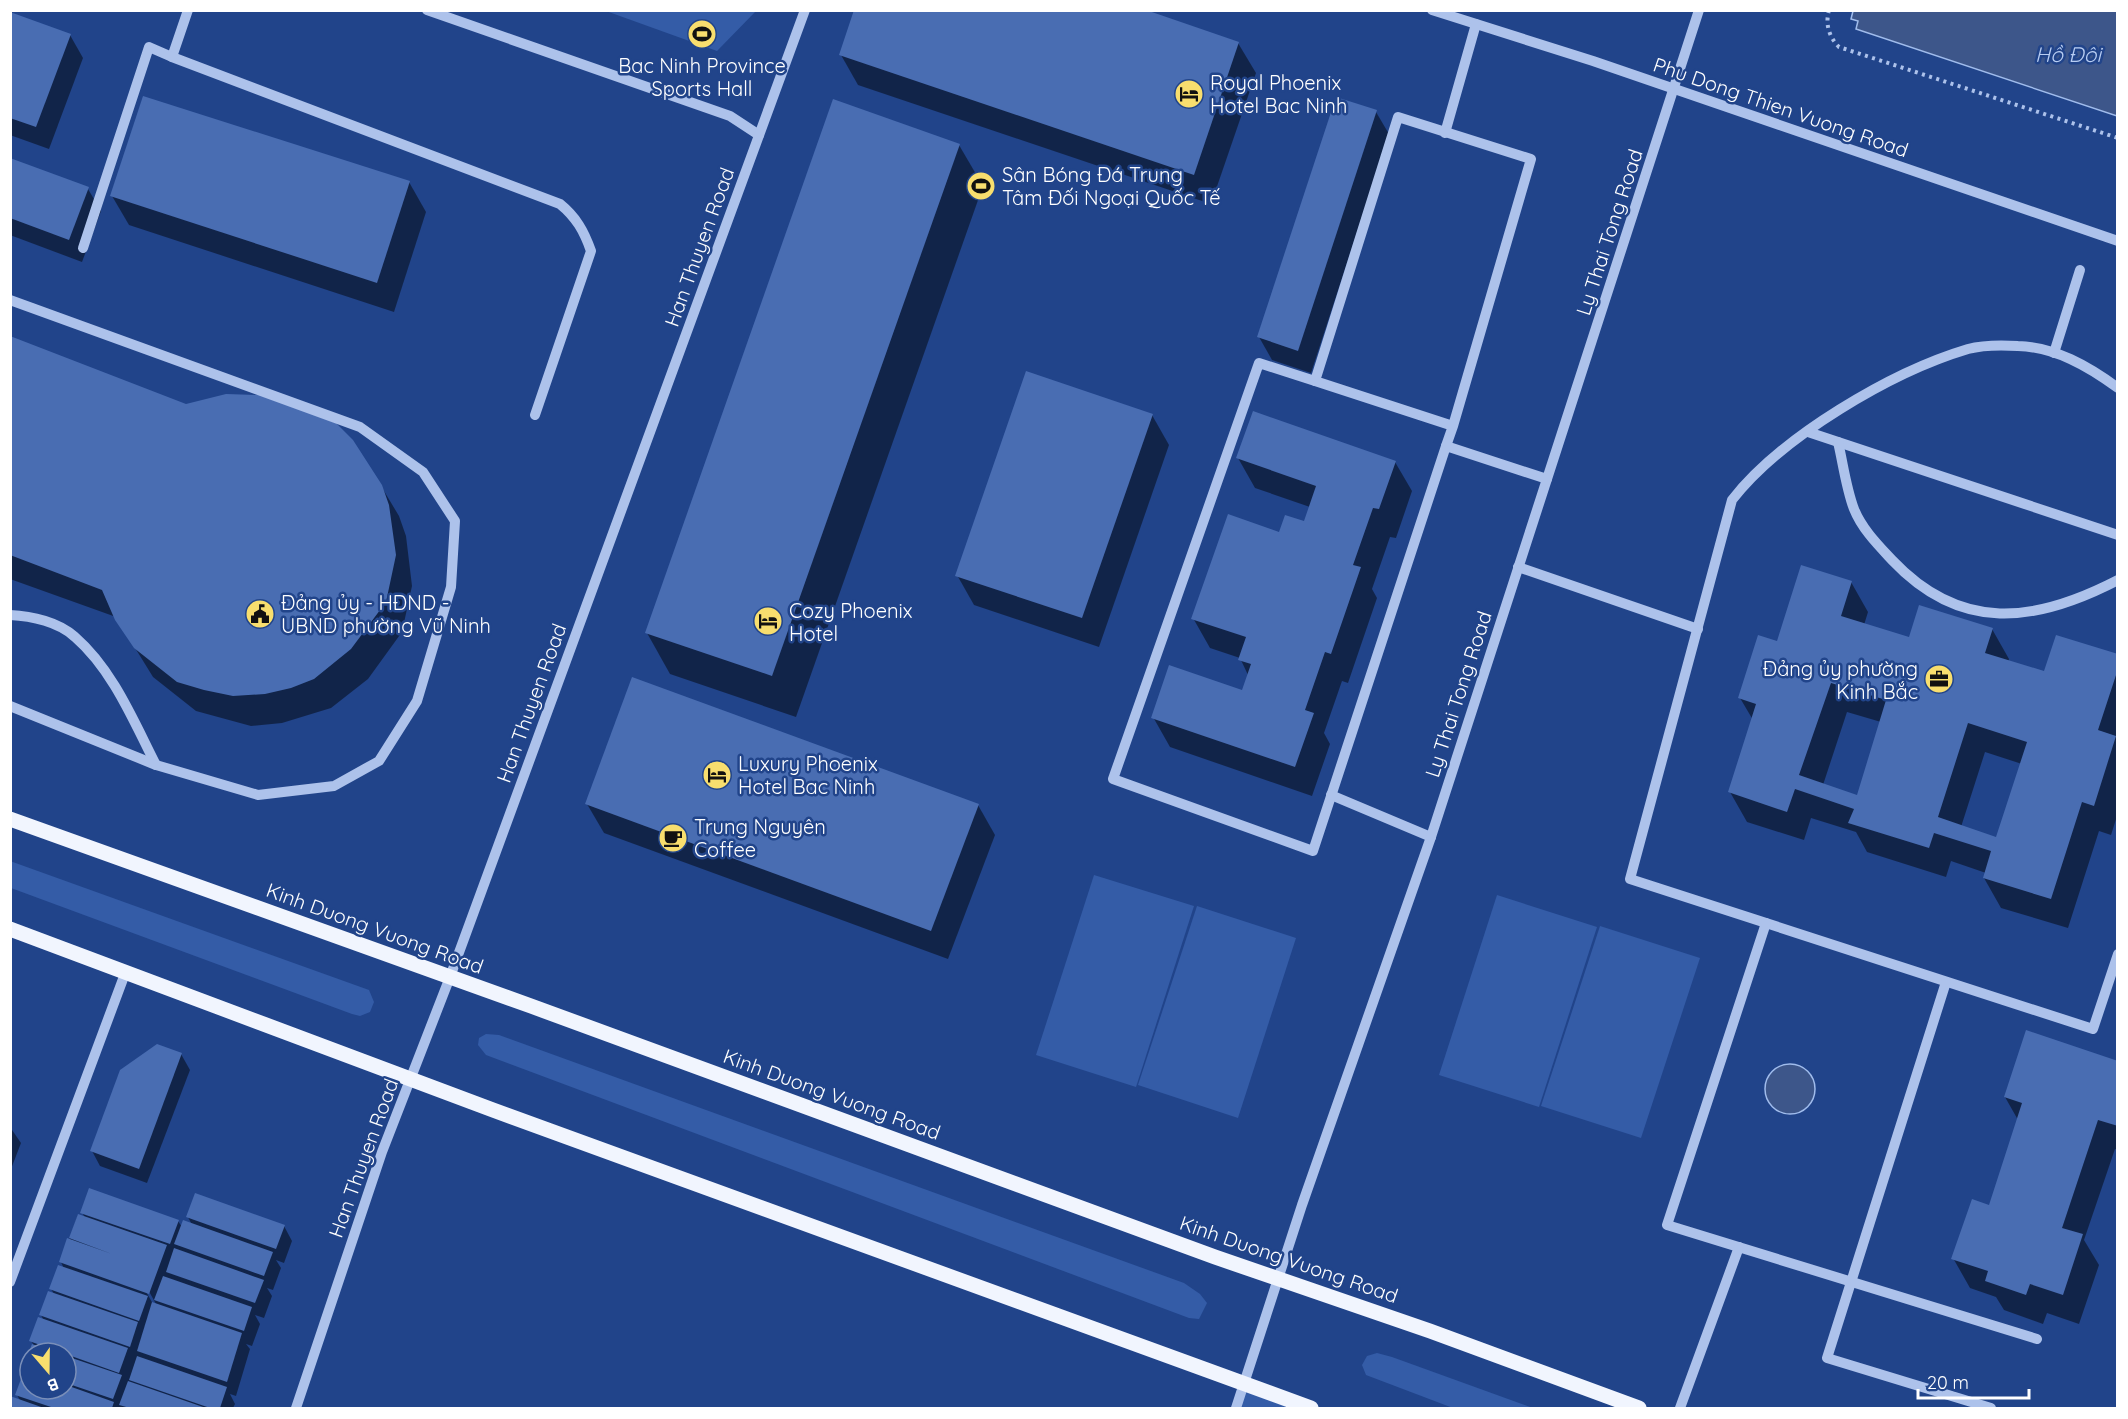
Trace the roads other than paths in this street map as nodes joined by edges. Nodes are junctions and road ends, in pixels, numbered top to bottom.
1 (188, 10) edge
2 (427, 10) edge
3 (805, 10) edge
4 (1432, 10) edge
5 (1699, 10) edge
6 (1476, 24) junction
7 (172, 57) junction
8 (1672, 88) junction
9 (1445, 133) junction
10 (759, 135) junction
11 (2118, 240) edge
12 (83, 248) dead end
13 (2080, 270) dead end
14 (10, 300) edge
15 (2054, 353) junction
16 (1316, 381) junction
17 (2118, 387) edge
18 (535, 415) dead end
19 (1452, 426) junction
20 (1808, 432) junction
21 (1838, 442) junction
22 (1446, 446) junction
23 (1547, 479) junction
24 (2118, 536) edge
25 (1518, 567) junction
26 (2118, 580) edge
27 (10, 615) edge
28 (1698, 629) junction
29 (10, 706) edge
30 (156, 765) junction
31 (1331, 795) junction
32 (10, 819) edge
33 (1431, 837) junction
34 (1766, 923) junction
35 (10, 929) edge
36 (2118, 954) edge
37 (126, 971) junction
38 (450, 977) junction
39 (1946, 982) junction
40 (410, 1079) junction
41 (1739, 1247) junction
42 (1279, 1278) junction
43 (10, 1282) edge
44 (1852, 1282) junction
45 (2037, 1339) dead end
46 (1244, 1386) junction
47 (296, 1408) edge
48 (1236, 1408) edge
49 (1311, 1408) edge
50 (1639, 1408) edge
51 (1680, 1408) edge
52 (1991, 1408) edge

1 - 7 street
2 - 10 street
3 - 10 street, Han Thuyen Road
4 - 6 street, Phu Dong Thien Vuong Road
5 - 8 street, Ly Thai Tong Road
6 - 8 street, Phu Dong Thien Vuong Road
6 - 9 street
7 - 12 street
7 - 18 street
8 - 11 street, Phu Dong Thien Vuong Road
8 - 23 street, Ly Thai Tong Road
9 - 16 street
9 - 19 street
10 - 38 street, Han Thuyen Road
13 - 15 street
14 - 30 street
15 - 17 street
15 - 20 street
16 - 19 street
16 - 31 street
19 - 22 street
20 - 21 street
20 - 28 street
21 - 24 street
21 - 26 street
22 - 23 street
22 - 31 street
23 - 25 street, Ly Thai Tong Road
25 - 28 street
25 - 33 street, Ly Thai Tong Road
27 - 30 street
28 - 34 street
29 - 30 street
31 - 33 street
32 - 38 main road, Kinh Duong Vuong Road
33 - 42 street, Ly Thai Tong Road
34 - 39 street
34 - 41 street
35 - 37 main road
36 - 39 street
37 - 40 main road
37 - 43 street
38 - 40 street, Han Thuyen Road
38 - 42 main road, Kinh Duong Vuong Road
39 - 44 street
40 - 46 main road
40 - 47 street, Han Thuyen Road
41 - 44 street
41 - 51 street
42 - 46 street, Ly Thai Tong Road
42 - 50 main road, Kinh Duong Vuong Road
44 - 45 street
44 - 52 street
46 - 48 street, Ly Thai Tong Road
46 - 49 main road

